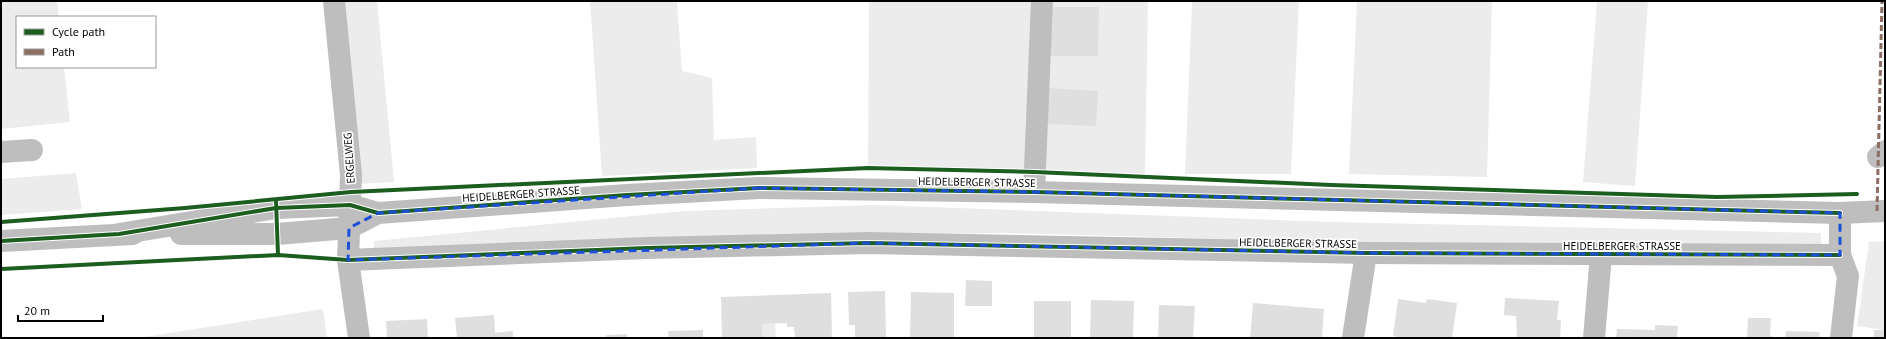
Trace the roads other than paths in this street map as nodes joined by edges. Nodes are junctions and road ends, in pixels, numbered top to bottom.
1 (334, 1) edge
2 (1042, 1) edge
3 (32, 150) dead end
4 (1, 152) edge
5 (1034, 192) junction
6 (350, 205) junction
7 (1885, 211) edge
8 (378, 213) junction
9 (1840, 214) junction
10 (349, 228) junction
11 (119, 234) junction
12 (1, 241) edge
13 (1366, 253) junction
14 (1601, 255) junction
15 (1840, 255) junction
16 (348, 260) junction
17 (359, 338) edge
18 (1353, 338) edge
19 (1594, 338) edge
20 (1841, 338) edge

1 - 6 main road, ERGELWEG
2 - 5 main road
3 - 4 main road
5 - 8 main road, HEIDELBERGER STRASSE
5 - 9 main road, HEIDELBERGER STRASSE
6 - 8 main road, HEIDELBERGER STRASSE
6 - 10 main road, ERGELWEG
6 - 11 main road, HEIDELBERGER STRASSE
7 - 9 main road, HEIDELBERGER STRASSE
8 - 10 main road, HEIDELBERGER STRASSE
9 - 15 main road
10 - 11 main road, HEIDELBERGER STRASSE
10 - 16 main road, ERGELWEG
11 - 12 main road
13 - 14 main road, HEIDELBERGER STRASSE
13 - 16 main road, HEIDELBERGER STRASSE
13 - 18 main road
14 - 15 main road, HEIDELBERGER STRASSE
14 - 19 main road
15 - 20 main road
16 - 17 main road, ERGELWEG

